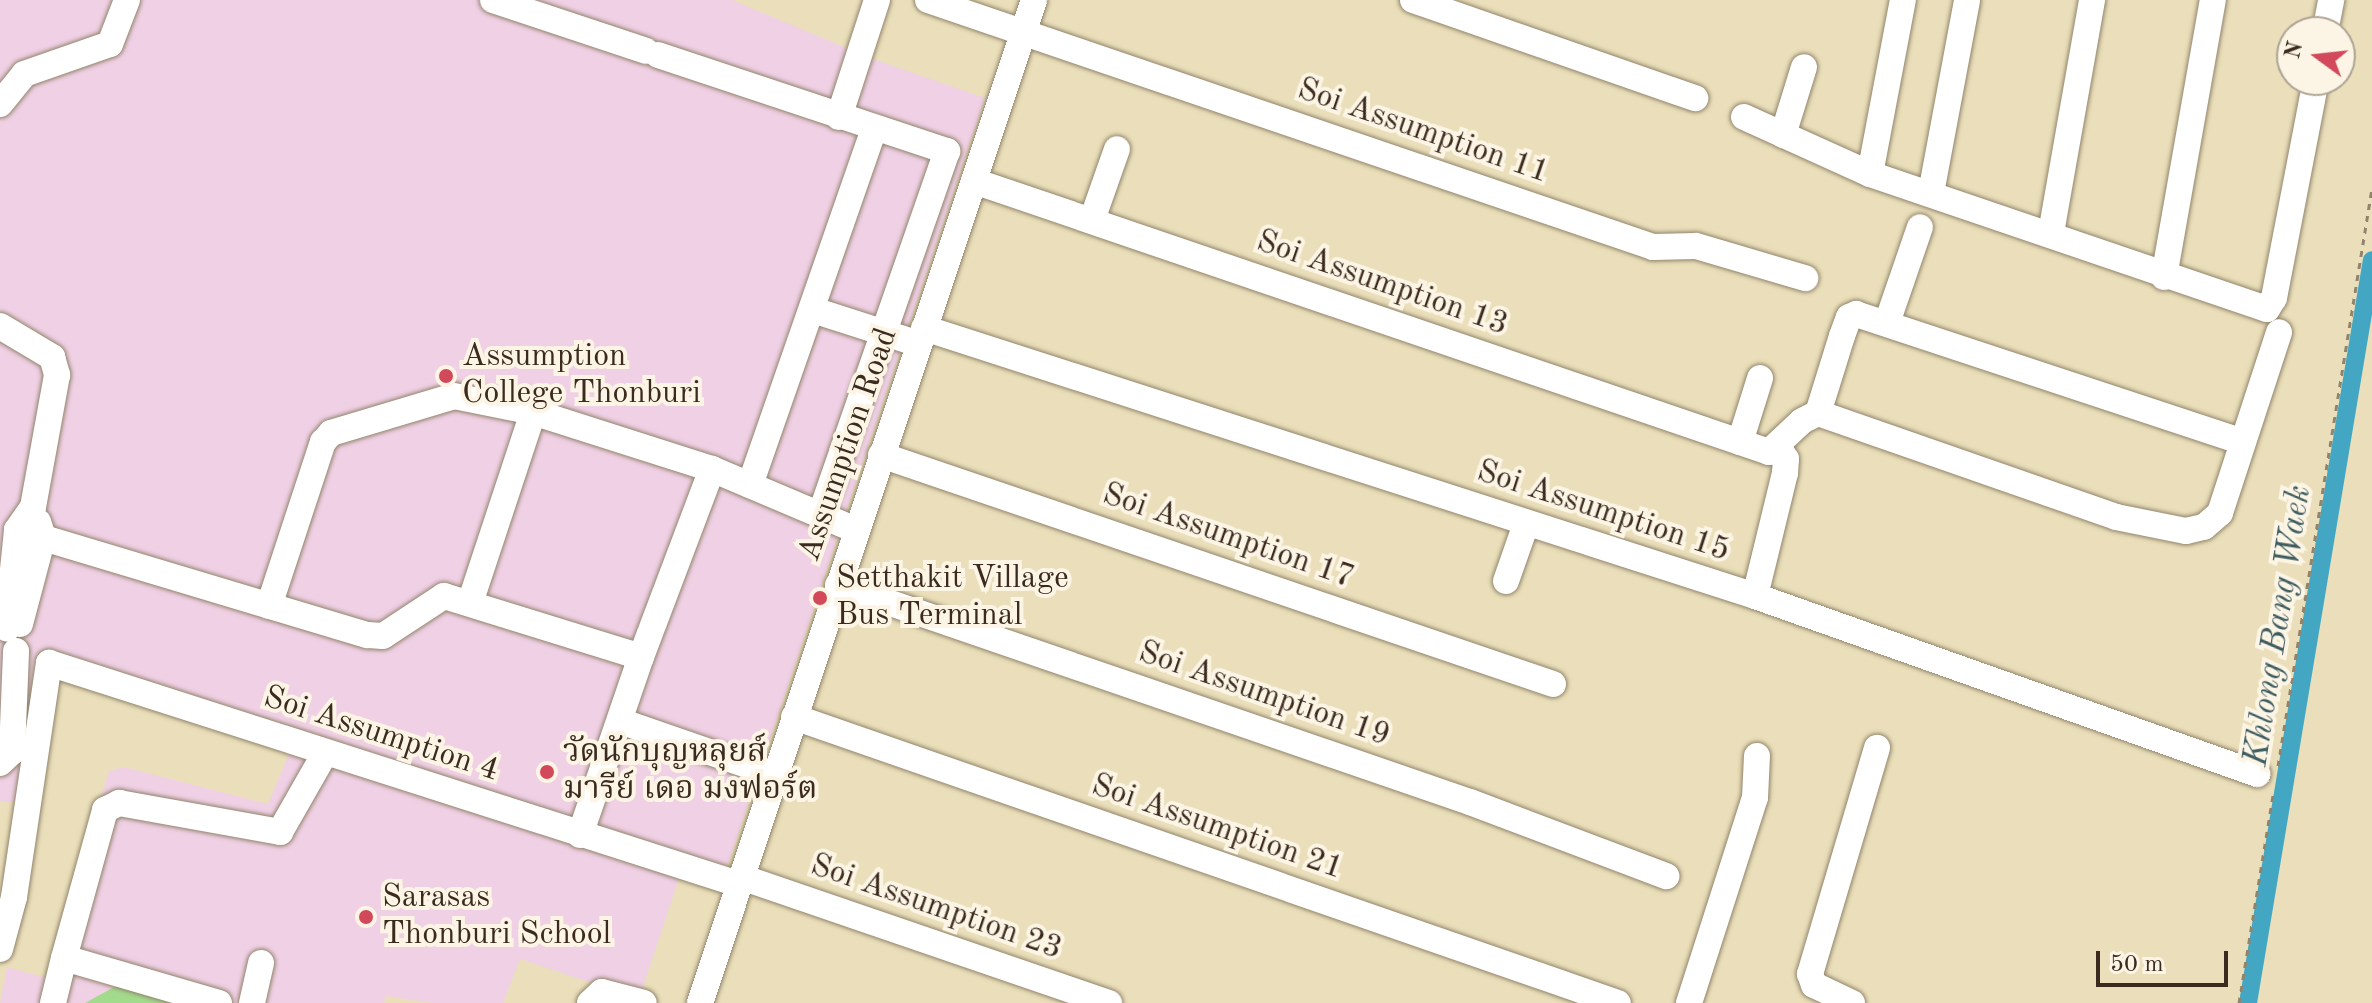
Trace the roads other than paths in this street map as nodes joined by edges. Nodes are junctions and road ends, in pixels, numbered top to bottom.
1 (127, 0) edge
2 (493, 0) edge
3 (877, 0) edge
4 (928, 0) edge
5 (1034, 0) edge
6 (1413, 0) edge
7 (1903, 0) edge
8 (1967, 0) edge
9 (2092, 0) edge
10 (2213, 0) edge
11 (1023, 31) junction
12 (1804, 67) dead end
13 (2313, 96) edge
14 (1695, 98) dead end
15 (0, 104) edge
16 (839, 117) junction
17 (1744, 117) dead end
18 (874, 128) junction
19 (1783, 135) junction
20 (1117, 149) dead end
21 (947, 151) junction
22 (977, 171) junction
23 (1870, 174) junction
24 (1931, 193) junction
25 (1092, 220) junction
26 (1920, 227) dead end
27 (2051, 233) junction
28 (2164, 277) junction
29 (1805, 278) dead end
30 (813, 310) junction
31 (1888, 320) junction
32 (0, 326) edge
33 (883, 332) junction
34 (2279, 332) dead end
35 (921, 336) junction
36 (1760, 378) dead end
37 (533, 412) junction
38 (1818, 413) junction
39 (2241, 441) junction
40 (1740, 442) junction
41 (1773, 449) junction
42 (881, 455) junction
43 (712, 469) junction
44 (750, 485) junction
45 (33, 507) junction
46 (820, 515) junction
47 (1526, 524) junction
48 (17, 530) junction
49 (856, 530) junction
50 (43, 537) junction
51 (1506, 581) dead end
52 (838, 585) junction
53 (1755, 596) junction
54 (470, 603) junction
55 (269, 606) junction
56 (18, 636) junction
57 (641, 657) junction
58 (49, 663) junction
59 (1553, 684) dead end
60 (794, 717) junction
61 (620, 721) junction
62 (1877, 748) dead end
63 (325, 753) junction
64 (1757, 756) dead end
65 (0, 763) edge
66 (776, 775) junction
67 (2269, 778) road end
68 (580, 835) junction
69 (1666, 876) dead end
70 (740, 881) junction
71 (7, 895) edge
72 (0, 949) edge
73 (64, 958) junction
74 (261, 963) dead end
75 (53, 1003) edge
76 (219, 1003) edge
77 (252, 1003) edge
78 (590, 1003) edge
79 (644, 1003) edge
80 (700, 1003) edge
81 (1109, 1003) edge
82 (1618, 1003) edge
83 (1689, 1003) edge
84 (1852, 1003) edge

1 - 15 street
2 - 16 street, Soi Assumption 13
3 - 16 street
4 - 11 street, Soi Assumption 11
5 - 11 street, Assumption Road
6 - 14 street
7 - 23 street
8 - 24 street
9 - 27 street
10 - 28 street
11 - 22 street, Assumption Road
11 - 29 street, Soi Assumption 11
12 - 19 street
13 - 28 street
16 - 18 street, Soi Assumption 13
17 - 19 street
18 - 21 street, Soi Assumption 13
18 - 30 street
19 - 23 street
20 - 25 street
21 - 22 street, Soi Assumption 13
21 - 33 street
22 - 25 street, Soi Assumption 13
22 - 35 street, Assumption Road
23 - 24 street
24 - 27 street
25 - 40 street, Soi Assumption 13
26 - 31 street
27 - 28 street
30 - 33 street, Soi Assumption 15
30 - 44 street
31 - 38 street
31 - 39 street
32 - 45 street
33 - 35 street, Soi Assumption 15
33 - 46 street
34 - 39 street
35 - 42 street, Assumption Road
35 - 47 street, Soi Assumption 15
36 - 40 street
37 - 43 street
37 - 54 street
37 - 55 street
38 - 39 street
38 - 41 street
40 - 41 street, Soi Assumption 13
41 - 53 street
42 - 49 street, Assumption Road
42 - 59 street, Soi Assumption 17
43 - 44 street
43 - 57 street
44 - 46 street
45 - 48 street
45 - 50 street
46 - 49 street
47 - 51 street
47 - 53 street, Soi Assumption 15
48 - 50 street
48 - 56 street
49 - 52 street, Assumption Road
50 - 55 street
50 - 56 street
52 - 60 street, Assumption Road
52 - 69 street, Soi Assumption 19
53 - 67 street, Soi Assumption 15
54 - 55 street
54 - 57 street
56 - 58 street
56 - 65 street
57 - 61 street
58 - 63 street, Soi Assumption 4
58 - 71 street
60 - 66 street, Assumption Road
60 - 82 street, Soi Assumption 21
61 - 66 street
61 - 68 street
62 - 84 street
63 - 68 street, Soi Assumption 4
63 - 73 street
64 - 83 street
66 - 70 street, Assumption Road
68 - 70 street, Soi Assumption 4
70 - 80 street, Assumption Road
70 - 81 street, Soi Assumption 23
71 - 72 street
73 - 75 street
73 - 76 street
74 - 77 street
78 - 79 street

